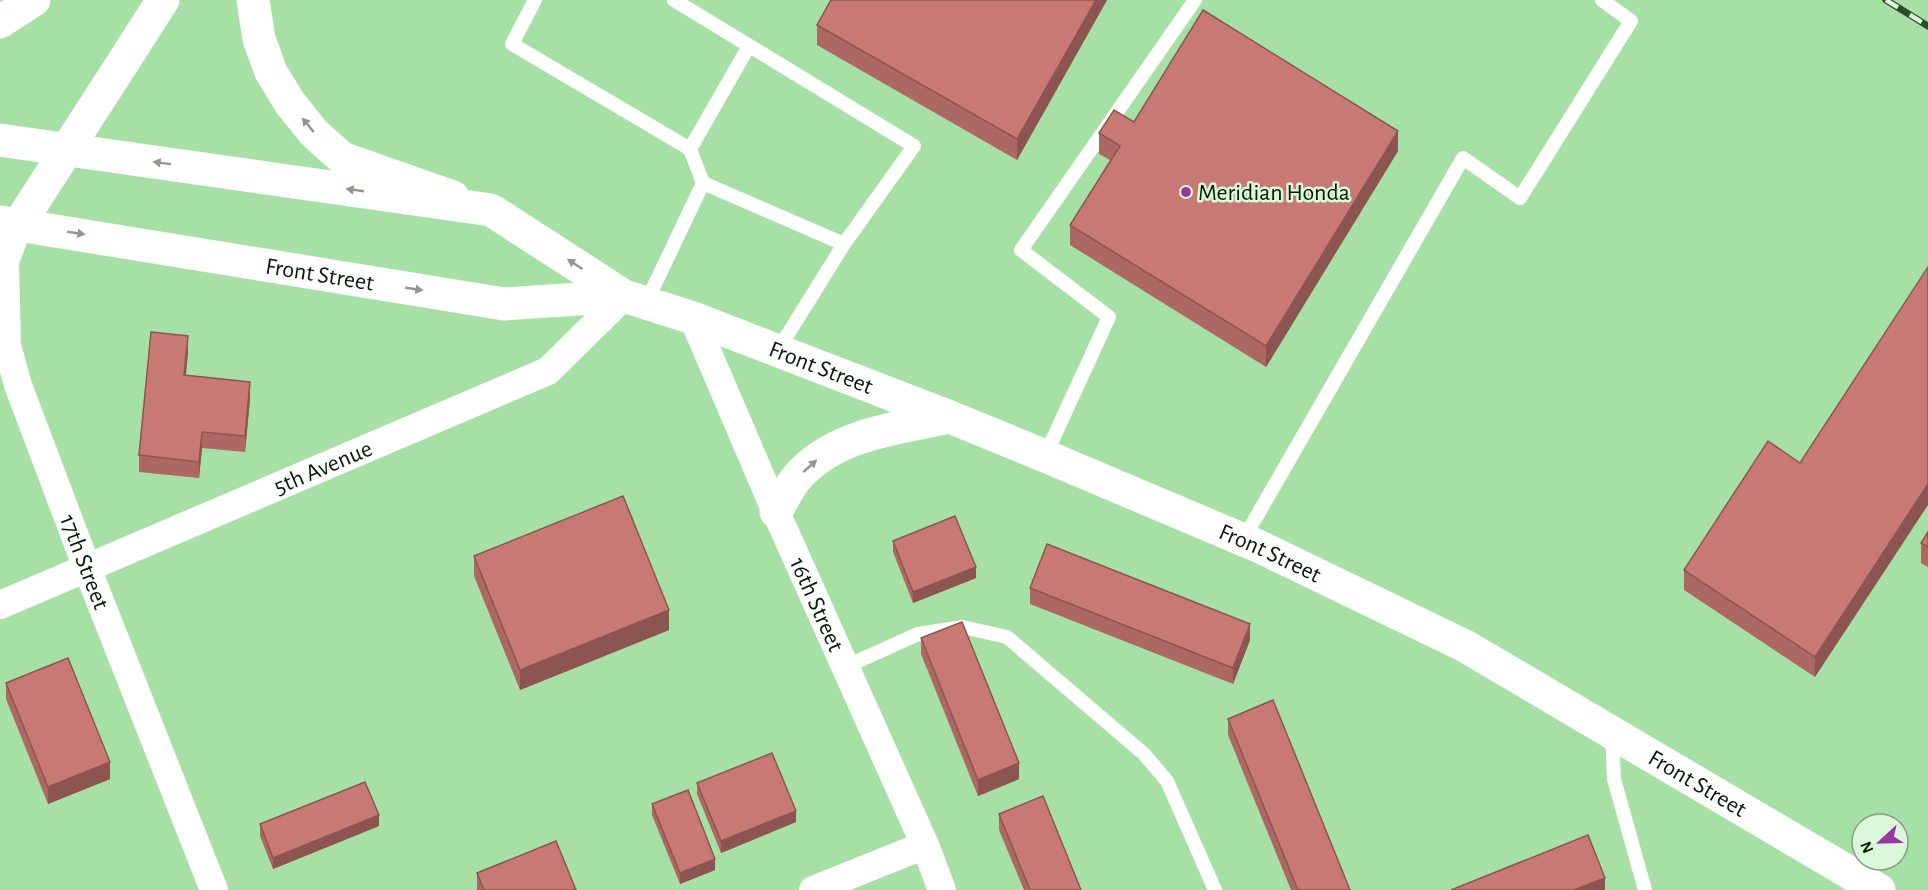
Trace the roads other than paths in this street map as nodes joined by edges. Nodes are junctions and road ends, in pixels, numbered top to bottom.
1 (34, 0) edge
2 (163, 0) edge
3 (253, 0) edge
4 (536, 0) edge
5 (674, 0) edge
6 (1195, 0) edge
7 (1602, 0) edge
8 (0, 22) edge
9 (749, 46) junction
10 (0, 140) edge
11 (690, 149) junction
12 (64, 151) junction
13 (703, 183) junction
14 (491, 210) junction
15 (9, 223) edge
16 (844, 244) junction
17 (635, 299) junction
18 (693, 318) junction
19 (778, 350) junction
20 (950, 417) junction
21 (1045, 456) junction
22 (776, 512) junction
23 (1243, 540) junction
24 (87, 568) junction
25 (0, 605) edge
26 (845, 667) junction
27 (1612, 733) junction
28 (925, 845) junction
29 (213, 890) edge
30 (813, 890) edge
31 (942, 890) edge
32 (1215, 890) edge
33 (1645, 890) edge
34 (1879, 890) edge

1 - 8 main road
2 - 12 main road
14 -> 3 main road
4 - 11 lane
5 - 9 lane
6 - 21 lane
7 - 23 lane
9 - 11 lane
9 - 16 lane
10 - 12 main road, Front Street
11 - 13 lane
14 -> 12 main road, Front Street
12 - 15 main road
13 - 16 lane
13 - 17 lane
17 -> 14 main road, Front Street
15 -> 17 main road, Front Street
15 - 24 street, 17th Street
16 - 19 lane
17 - 18 main road, Front Street
17 - 24 street, 5th Avenue
18 - 19 main road, Front Street
18 - 22 street, 16th Street
19 - 20 main road, Front Street
20 - 21 main road, Front Street
22 -> 20 main road
21 - 23 main road, Front Street
22 - 26 street, 16th Street
23 - 27 main road, Front Street
24 - 25 street, 5th Avenue
24 - 29 street, 17th Street
26 - 28 street, 16th Street
26 - 32 lane
27 - 33 lane
27 - 34 main road, Front Street
28 - 30 street
28 - 31 street, 16th Street

